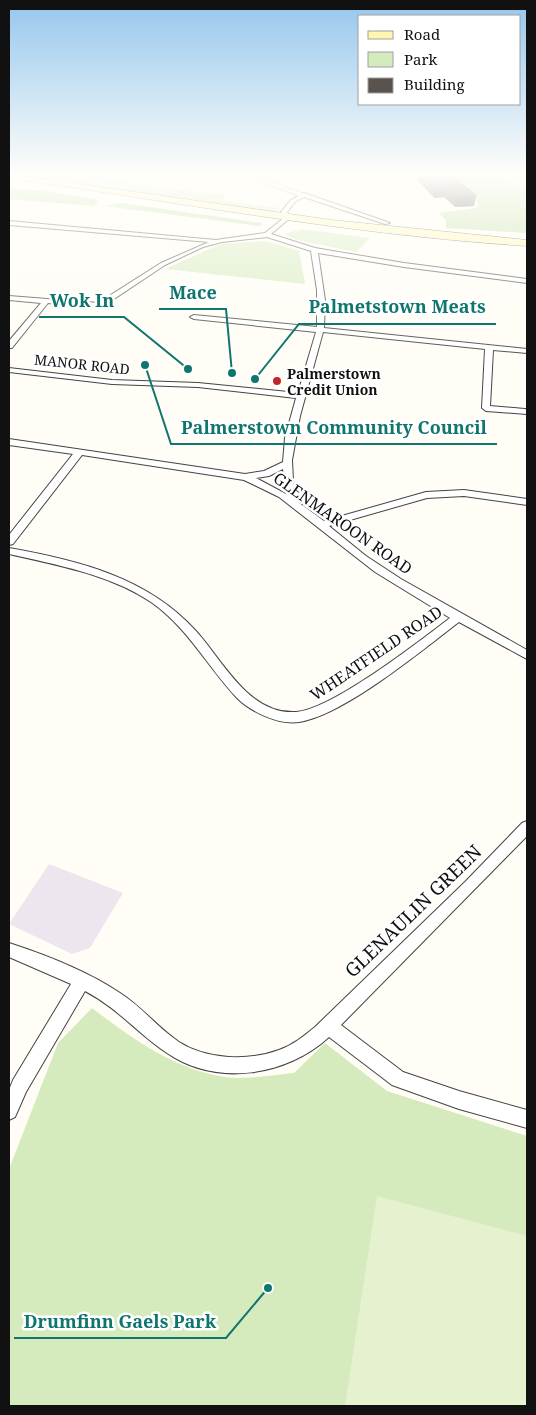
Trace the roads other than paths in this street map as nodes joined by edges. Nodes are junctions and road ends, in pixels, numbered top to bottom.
1 (206, 239) edge
2 (234, 239) edge
3 (286, 239) edge
4 (451, 239) edge
5 (482, 239) edge
6 (217, 240) junction
7 (527, 243) edge
8 (527, 248) edge
9 (314, 250) junction
10 (527, 281) edge
11 (9, 298) edge
12 (46, 301) junction
13 (194, 317) dead end
14 (320, 330) junction
15 (9, 346) edge
16 (490, 347) junction
17 (527, 351) edge
18 (9, 370) edge
19 (301, 396) junction
20 (525, 412) dead end
21 (9, 442) edge
22 (78, 454) junction
23 (287, 463) junction
24 (246, 476) junction
25 (293, 502) junction
26 (527, 502) edge
27 (320, 525) junction
28 (9, 542) edge
29 (9, 551) edge
30 (458, 617) junction
31 (527, 655) edge
32 (527, 827) edge
33 (9, 950) edge
34 (82, 981) junction
35 (329, 1026) junction
36 (9, 1111) edge
37 (527, 1119) edge

1 - 6 street
2 - 6 street
3 - 9 street
4 - 8 main road
5 - 7 main road
6 - 12 street
9 - 10 street
9 - 14 street
11 - 12 street
12 - 15 street
13 - 14 street
14 - 16 street
14 - 19 street
16 - 17 street
16 - 20 street
18 - 19 street, MANOR ROAD
19 - 23 street
21 - 22 street, GLENMAROON ROAD
22 - 24 street, GLENMAROON ROAD
22 - 28 street
23 - 24 street, GLENMAROON ROAD
23 - 25 street
24 - 25 street, GLENMAROON ROAD
25 - 27 street, GLENMAROON ROAD
26 - 27 street
27 - 30 street, GLENMAROON ROAD
29 - 30 street, WHEATFIELD ROAD
30 - 31 street, GLENMAROON ROAD
32 - 35 street, GLENAULIN GREEN
33 - 34 street, GLENAULIN GREEN
34 - 35 street, GLENAULIN GREEN
34 - 36 street
35 - 37 street

